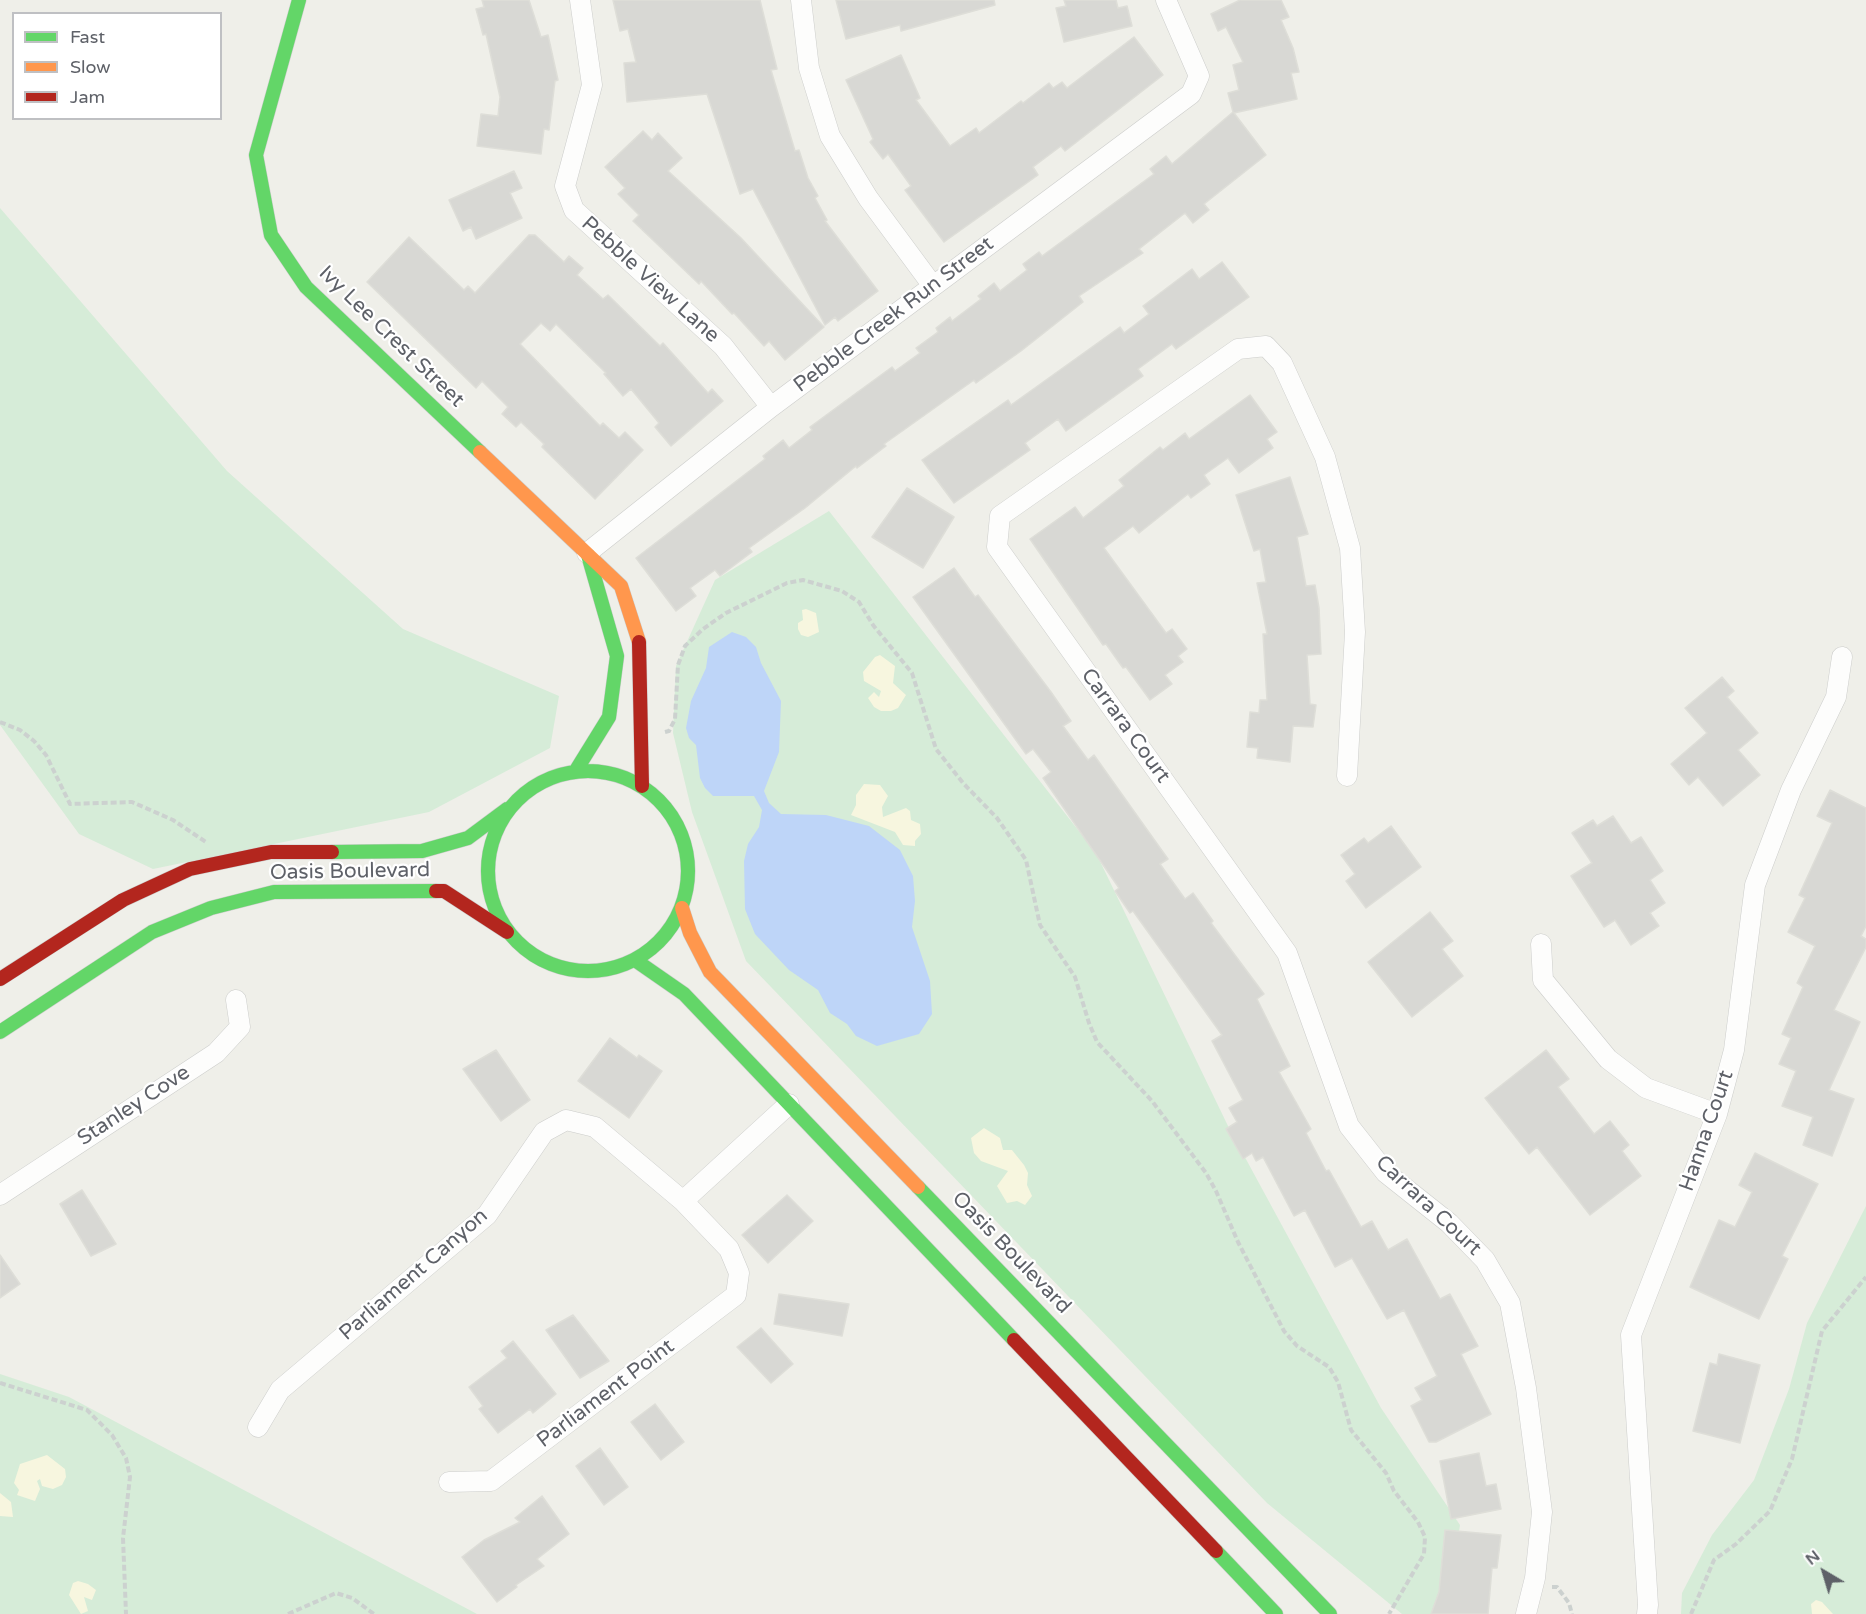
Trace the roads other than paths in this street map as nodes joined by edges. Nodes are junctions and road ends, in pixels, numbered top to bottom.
1 (299, 0) edge
2 (580, 0) edge
3 (801, 0) edge
4 (1166, 0) edge
5 (933, 286) junction
6 (771, 407) junction
7 (587, 553) junction
8 (1842, 657) dead end
9 (575, 772) junction
10 (1347, 776) dead end
11 (642, 786) junction
12 (513, 805) junction
13 (682, 908) junction
14 (509, 933) junction
15 (1541, 944) dead end
16 (635, 960) junction
17 (0, 979) edge
18 (236, 1000) dead end
19 (0, 1032) edge
20 (789, 1104) junction
21 (1717, 1114) junction
22 (0, 1195) edge
23 (683, 1202) junction
24 (258, 1427) dead end
25 (449, 1482) dead end
26 (1276, 1614) edge
27 (1330, 1614) edge
28 (1526, 1614) edge
29 (1647, 1614) edge

1 - 7 main road, Ivy Lee Crest Street
2 - 6 street, Pebble View Lane
3 - 5 street
4 - 5 street, Pebble Creek Run Street
5 - 6 street, Pebble Creek Run Street
6 - 7 street, Pebble Creek Run Street
7 - 9 main road
7 - 11 main road, Ivy Lee Crest Street
8 - 21 street, Hanna Court
9 - 11 main road, Oasis Boulevard
9 - 12 main road, Oasis Boulevard
10 - 28 street, Carrara Court
11 - 13 main road, Oasis Boulevard
12 - 14 main road, Oasis Boulevard
12 - 17 main road, Oasis Boulevard
13 - 16 main road, Oasis Boulevard
13 - 27 main road, Oasis Boulevard
14 - 16 main road, Oasis Boulevard
14 - 19 main road, Oasis Boulevard
15 - 21 street
16 - 20 main road
18 - 22 street, Stanley Cove
20 - 23 street
20 - 26 main road
21 - 29 street, Hanna Court
23 - 24 street, Parliament Canyon
23 - 25 street, Parliament Point

